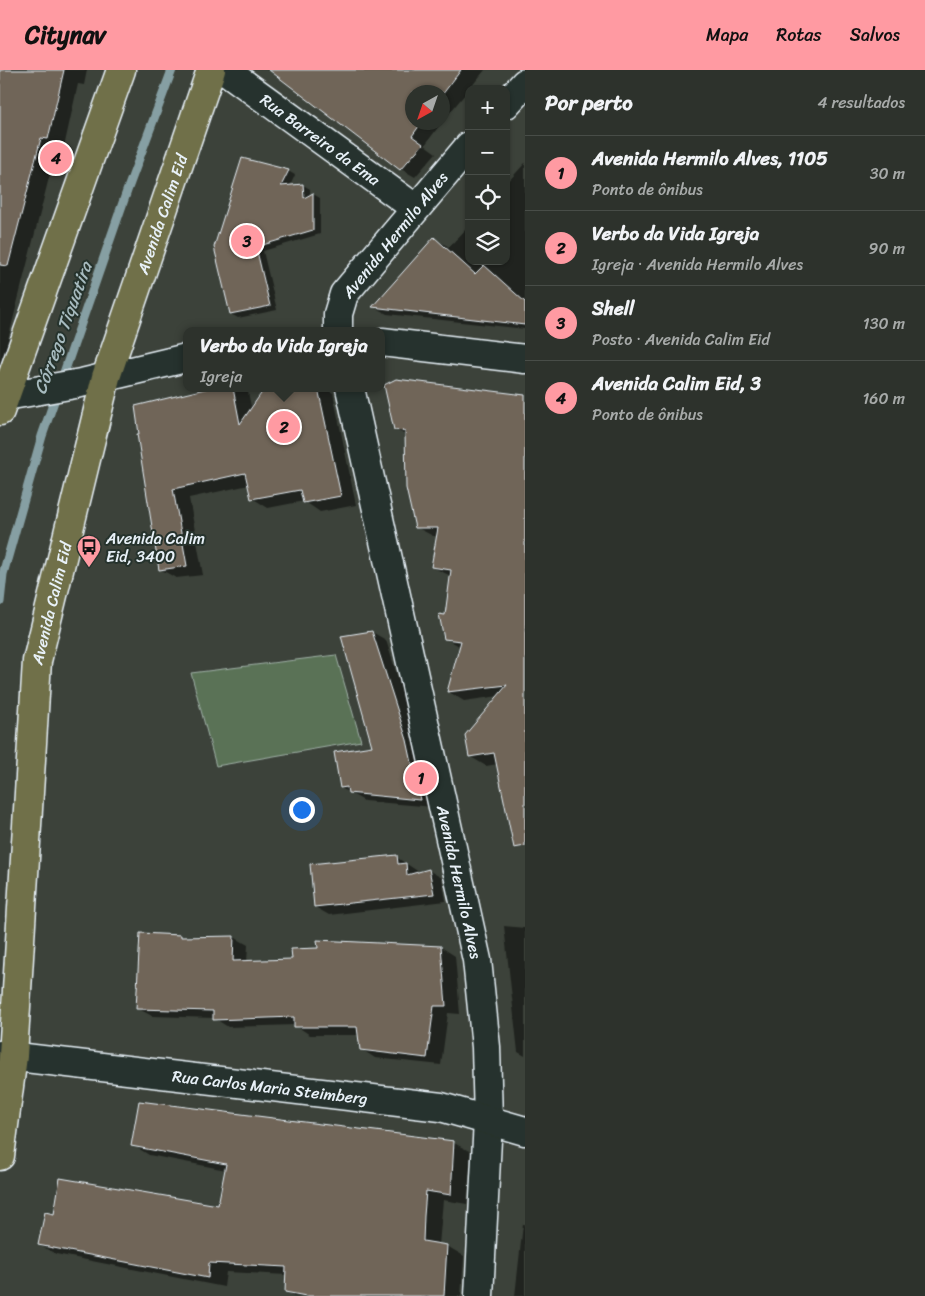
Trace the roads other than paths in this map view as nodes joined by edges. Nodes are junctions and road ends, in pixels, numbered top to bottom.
1 (121, 70) edge
2 (211, 70) edge
3 (225, 70) edge
4 (525, 83) edge
5 (510, 100) edge
6 (465, 151) edge
7 (415, 208) junction
8 (338, 327) edge
9 (385, 342) edge
10 (183, 359) edge
11 (525, 359) edge
12 (93, 380) junction
13 (351, 392) edge
14 (1, 401) edge
15 (6, 1055) edge
16 (488, 1120) junction
17 (525, 1131) edge
18 (0, 1156) edge
19 (479, 1296) edge

1 - 14 main road
2 - 12 main road, Avenida Calim Eid
3 - 7 street, Rua Barreiro da Ema
4 - 5 street
6 - 7 street, Avenida Hermilo Alves
7 - 8 street, Avenida Hermilo Alves
9 - 11 street
10 - 12 street
12 - 14 street
12 - 15 main road, Avenida Calim Eid
13 - 16 street, Avenida Hermilo Alves
15 - 16 street, Rua Carlos Maria Steimberg
15 - 18 main road, Avenida Calim Eid
16 - 17 street, Rua Carlos Maria Steimberg
16 - 19 street, Avenida Hermilo Alves

